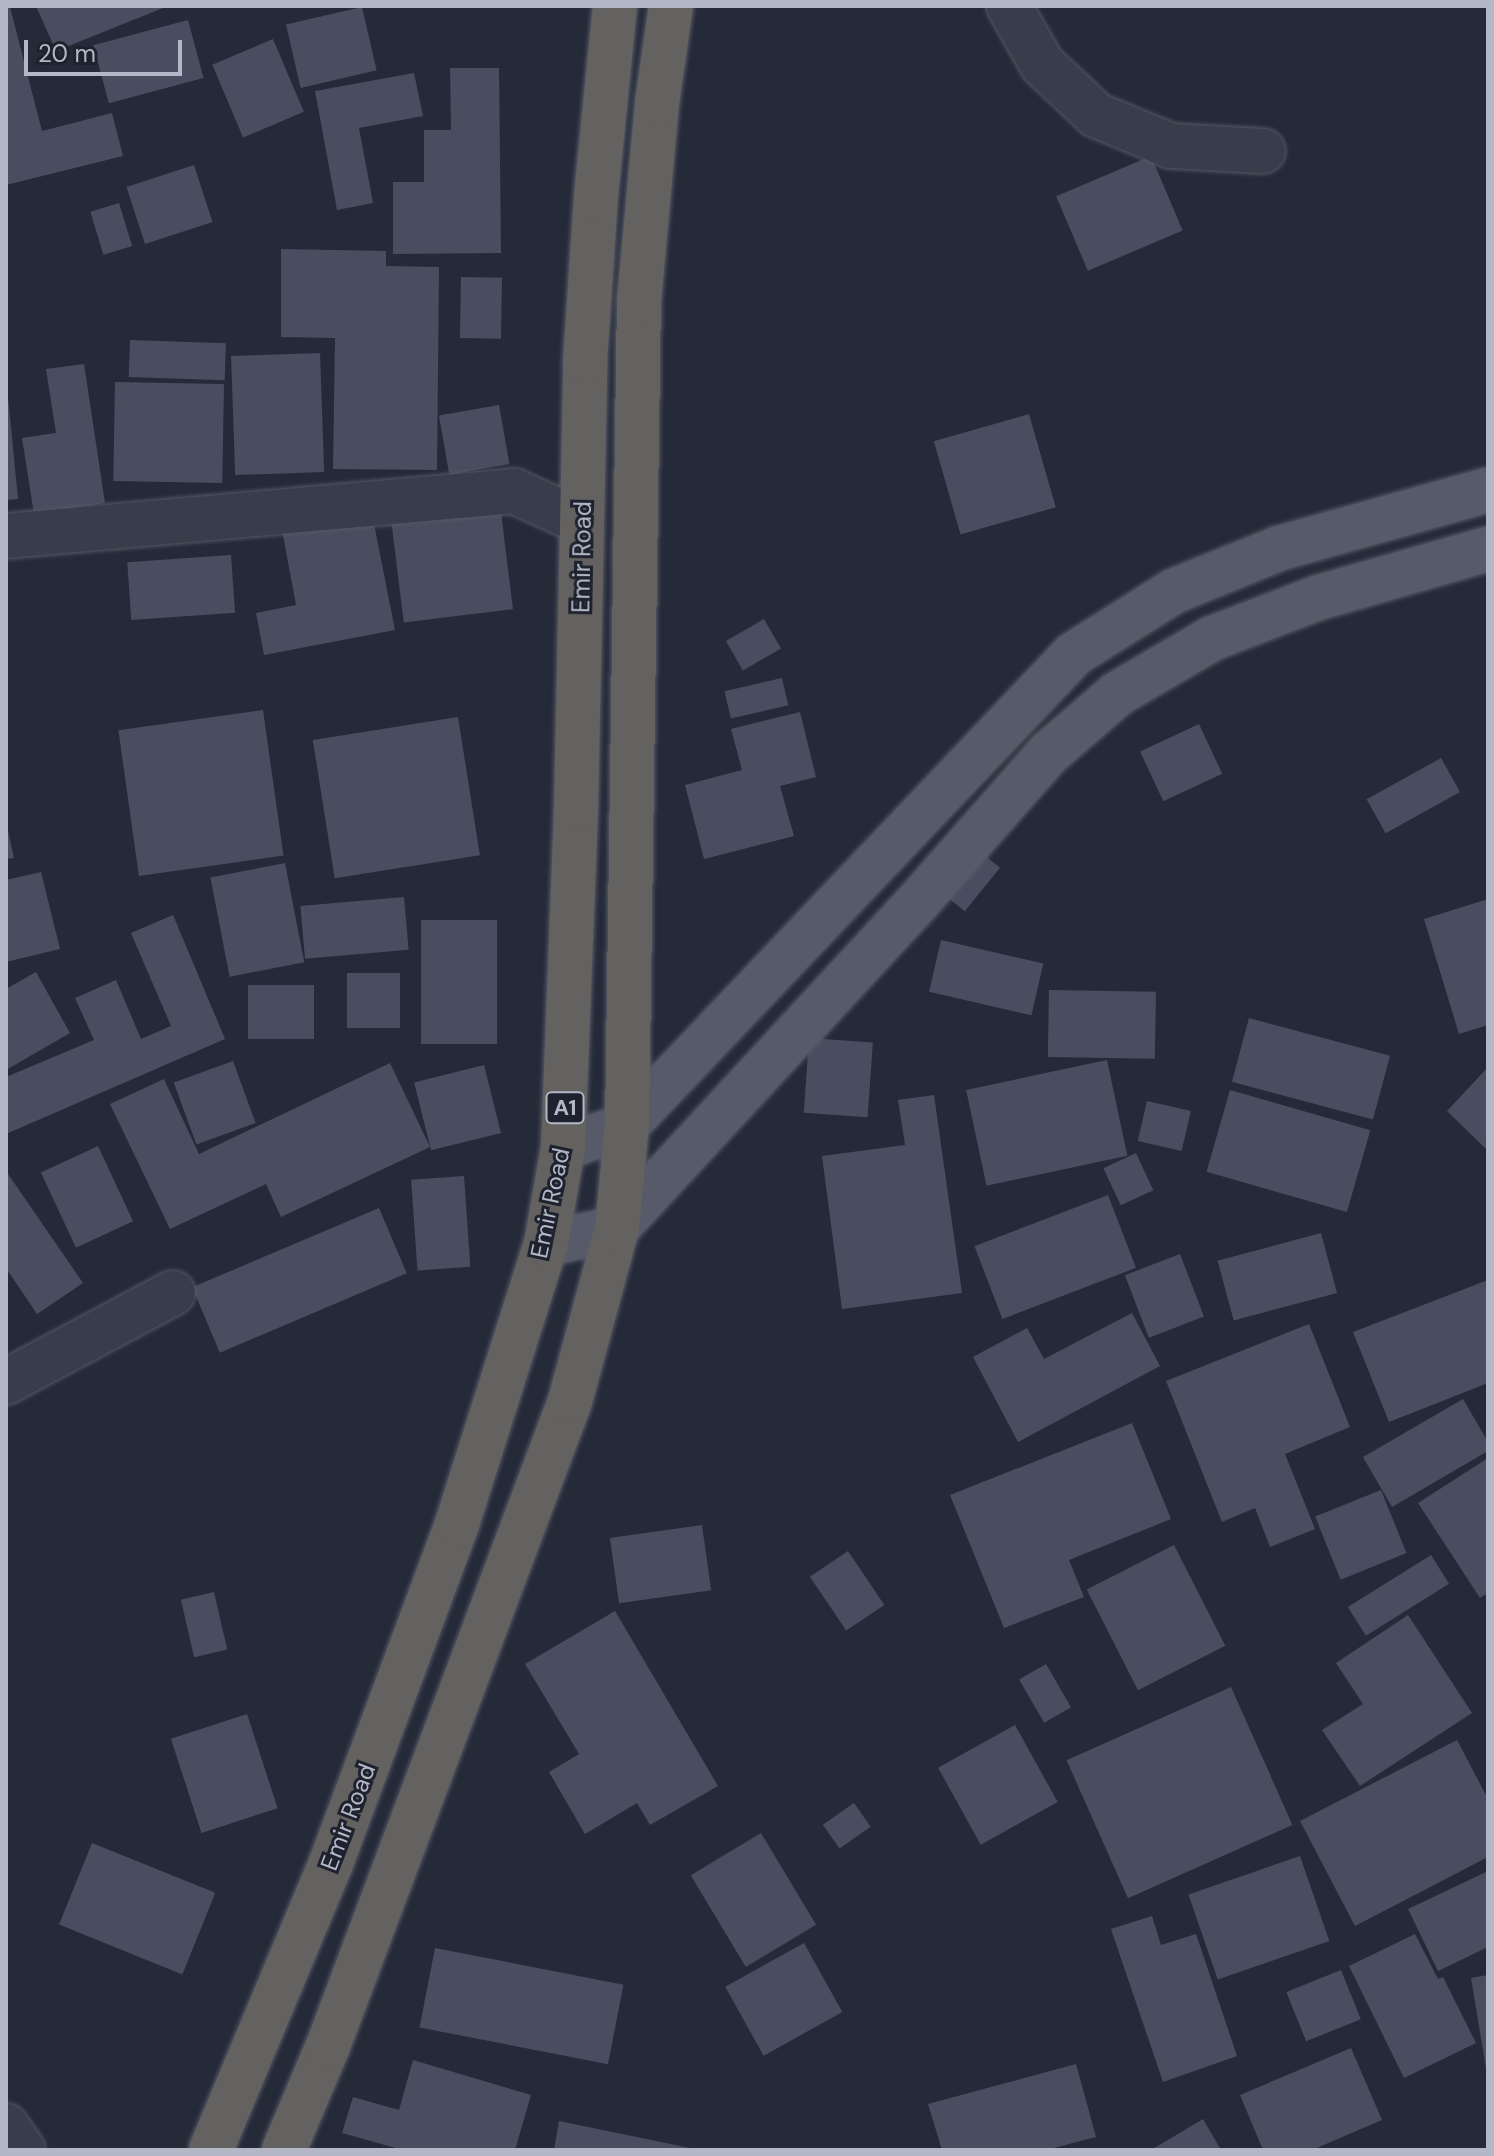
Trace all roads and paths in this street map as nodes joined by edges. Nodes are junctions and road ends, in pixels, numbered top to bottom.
1 (615, 6) edge
2 (671, 6) edge
3 (1009, 6) edge
4 (1263, 151) dead end
5 (1488, 490) edge
6 (582, 522) junction
7 (6, 536) edge
8 (1488, 549) edge
9 (627, 1125) junction
10 (563, 1148) junction
11 (617, 1228) junction
12 (546, 1244) junction
13 (173, 1293) dead end
14 (6, 1382) edge
15 (6, 2126) edge
16 (23, 2150) edge
17 (211, 2150) edge
18 (284, 2150) edge

1 - 6 highway, Emir Road / A1
2 - 9 highway
3 - 4 street
5 - 9 main road
6 - 7 street
6 - 10 highway, Emir Road / A1
8 - 11 main road
9 - 10 main road
9 - 11 highway
10 - 12 highway, Emir Road / A1
11 - 12 main road
11 - 18 highway
12 - 17 highway, Emir Road / A1
13 - 14 street
15 - 16 street

